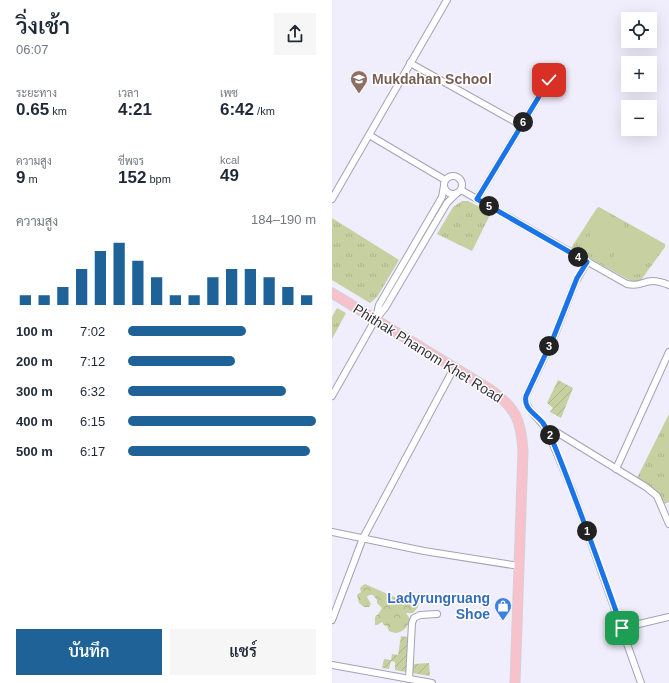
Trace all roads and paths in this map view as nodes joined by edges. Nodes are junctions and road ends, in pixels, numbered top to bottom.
1 (447, 0) edge
2 (410, 63) junction
3 (549, 80) dead end
4 (521, 125) junction
5 (369, 135) junction
6 (445, 183) junction
7 (459, 192) junction
8 (332, 199) edge
9 (477, 199) junction
10 (587, 262) junction
11 (669, 285) edge
12 (332, 294) edge
13 (375, 320) junction
14 (669, 352) edge
15 (454, 368) junction
16 (332, 396) edge
17 (547, 430) junction
18 (616, 469) junction
19 (669, 524) edge
20 (332, 532) edge
21 (363, 538) junction
22 (519, 566) junction
23 (437, 614) dead end
24 (669, 617) edge
25 (332, 620) edge
26 (622, 628) junction
27 (332, 665) edge
28 (408, 679) junction
29 (432, 683) edge
30 (515, 683) edge
31 (641, 683) edge

1 - 2 street
2 - 4 street
2 - 5 street
3 - 4 street
4 - 9 street
5 - 6 street
5 - 8 street
6 - 7 street
6 - 7 street
6 - 13 street
7 - 9 street
7 - 13 street
9 - 10 street
10 - 11 street
10 - 17 street
12 - 13 main road, Phithak Phanom Khet Road
13 - 15 main road, Phithak Phanom Khet Road
13 - 16 street
14 - 18 street
15 - 21 street
15 - 22 main road, Phithak Phanom Khet Road
17 - 18 street
17 - 26 street
18 - 19 street
20 - 21 street
21 - 22 street
21 - 25 street
22 - 30 main road, Phithak Phanom Khet Road
23 - 28 street
24 - 26 street
26 - 31 street
27 - 28 street
28 - 29 street

